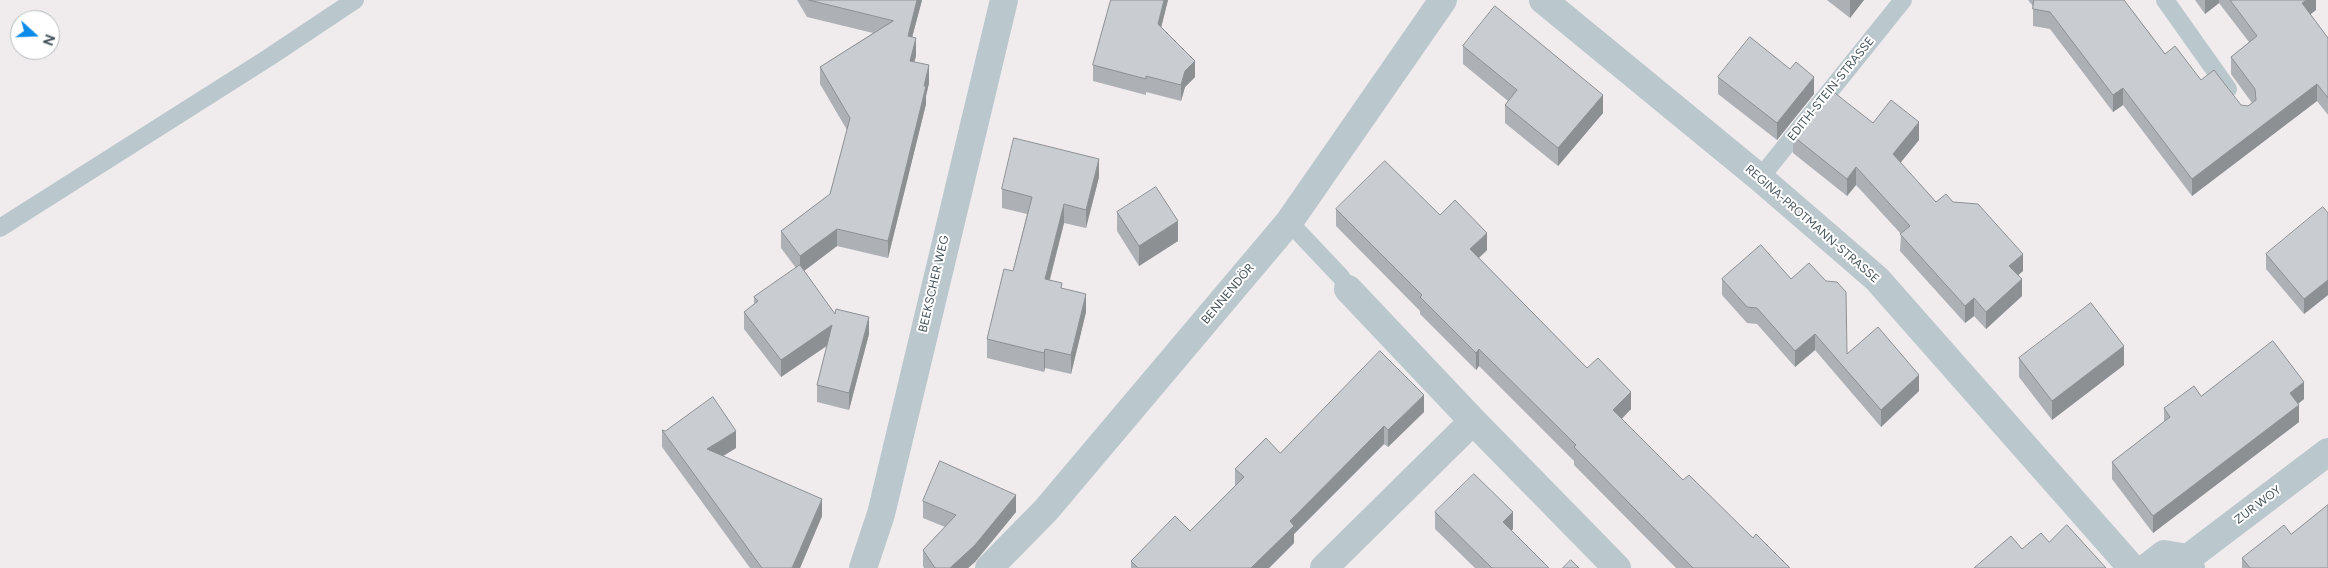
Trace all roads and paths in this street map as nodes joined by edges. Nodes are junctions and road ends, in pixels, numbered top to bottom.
1 (355, 0) edge
2 (1004, 0) edge
3 (1443, 0) edge
4 (1543, 0) edge
5 (1903, 0) edge
6 (2165, 0) edge
7 (2240, 105) edge
8 (1760, 178) junction
9 (1289, 222) junction
10 (0, 228) edge
11 (1348, 289) joint
12 (1472, 421) junction
13 (2328, 452) edge
14 (2190, 563) edge
15 (863, 568) edge
16 (989, 568) edge
17 (1324, 568) edge
18 (1617, 568) edge
19 (2132, 568) edge
20 (2146, 568) edge

1 - 10 lane
2 - 15 street, BEEKSCHER WEG
3 - 9 street, BENNENDÖR
4 - 8 street, REGINA-PROTMANN-STRASSE
5 - 8 lane, EDITH-STEIN-STRASSE
6 - 7 lane
8 - 19 street, REGINA-PROTMANN-STRASSE
9 - 11 lane
9 - 16 street, BENNENDÖR
11 - 12 street
12 - 17 street
12 - 18 street
13 - 14 street, ZUR WOY
14 - 20 street

